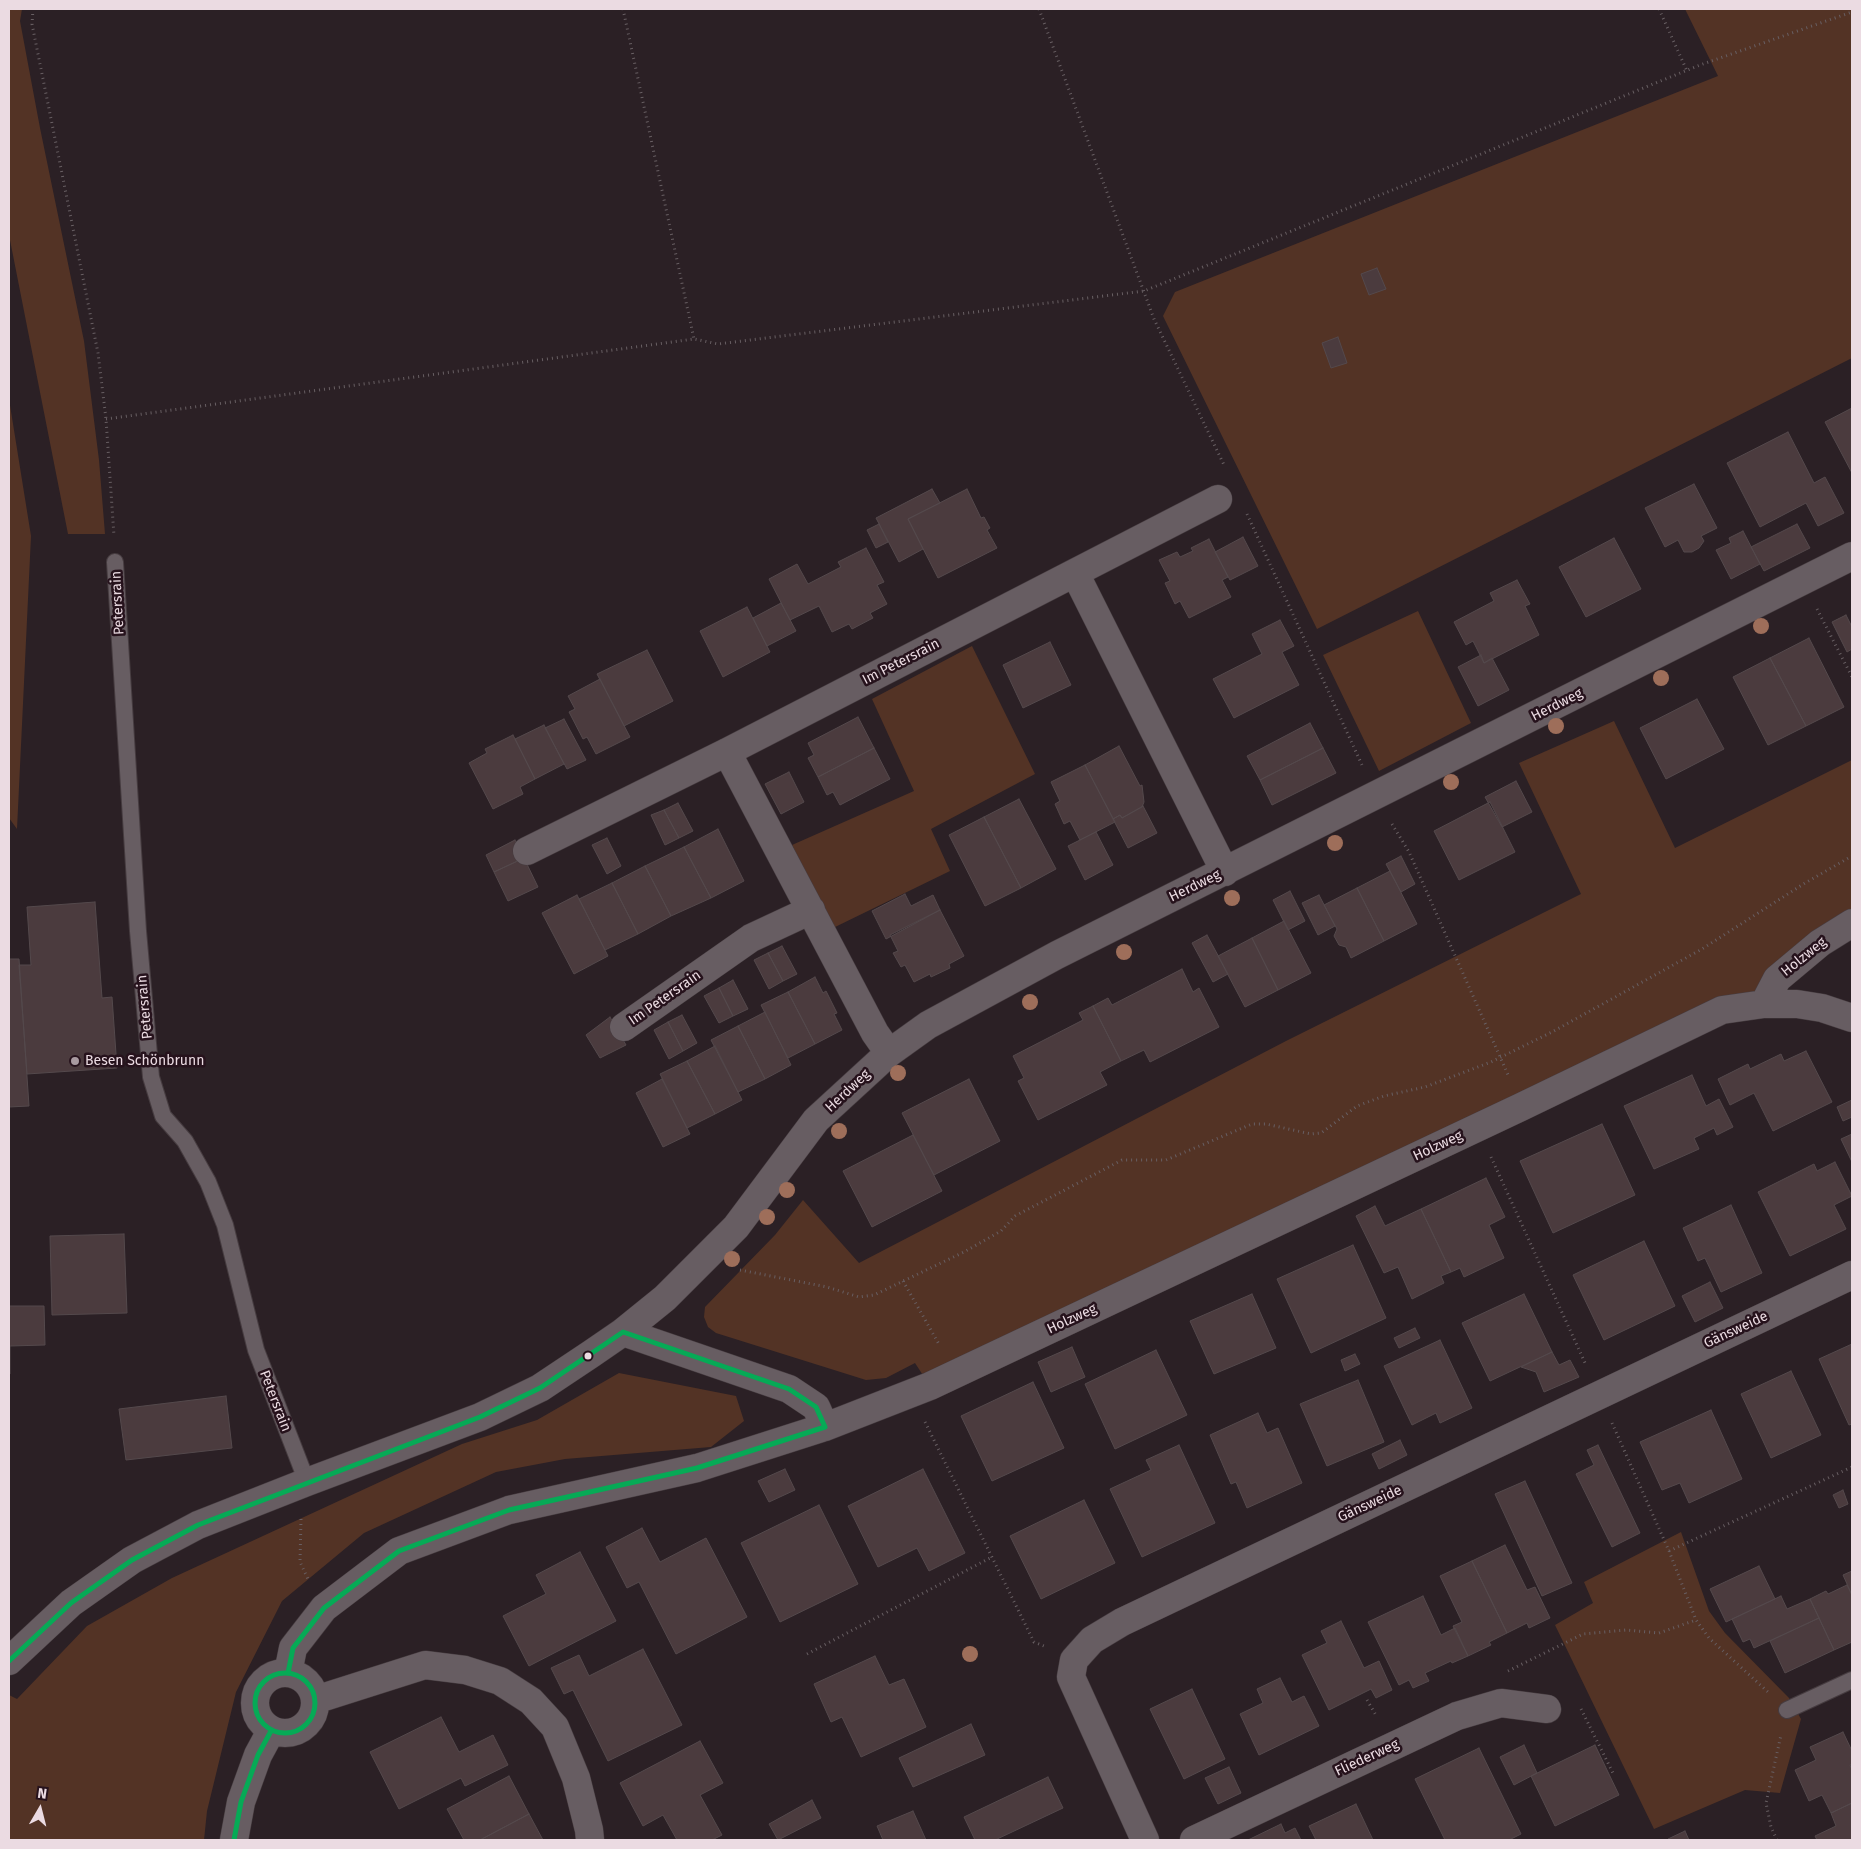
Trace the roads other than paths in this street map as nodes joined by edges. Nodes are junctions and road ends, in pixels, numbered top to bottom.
1 (1218, 499) dead end
2 (1852, 556) edge
3 (116, 562) road end
4 (1075, 573) junction
5 (727, 752) junction
6 (527, 851) dead end
7 (1225, 872) junction
8 (811, 910) junction
9 (1852, 923) edge
10 (1764, 1004) junction
11 (1852, 1018) edge
12 (624, 1027) dead end
13 (889, 1053) junction
14 (1852, 1275) edge
15 (623, 1332) junction
16 (825, 1427) junction
17 (307, 1482) junction
18 (9, 1661) edge
19 (288, 1673) junction
20 (1852, 1680) edge
21 (315, 1700) junction
22 (1547, 1709) dead end
23 (1787, 1710) road end
24 (271, 1731) junction
25 (234, 1840) edge
26 (590, 1840) edge
27 (1145, 1840) edge
28 (1194, 1840) edge

1 - 4 street, Im Petersrain
2 - 7 street, Herdweg
3 - 17 lane, Petersrain
4 - 5 street, Im Petersrain
4 - 7 street
5 - 6 street, Im Petersrain
5 - 8 street
7 - 13 street, Herdweg
8 - 12 street, Im Petersrain
8 - 13 street
9 - 10 street, Holzweg
10 - 11 street
10 - 16 street, Holzweg
13 - 15 street, Herdweg
14 - 27 street, Gänsweide
15 - 16 street
15 - 17 street, Herdweg
16 - 19 street, Holzweg
17 - 18 street, Herdweg
19 - 21 street
19 - 24 street
20 - 23 lane
21 - 24 street
21 - 26 street
22 - 28 street, Fliederweg
24 - 25 street

